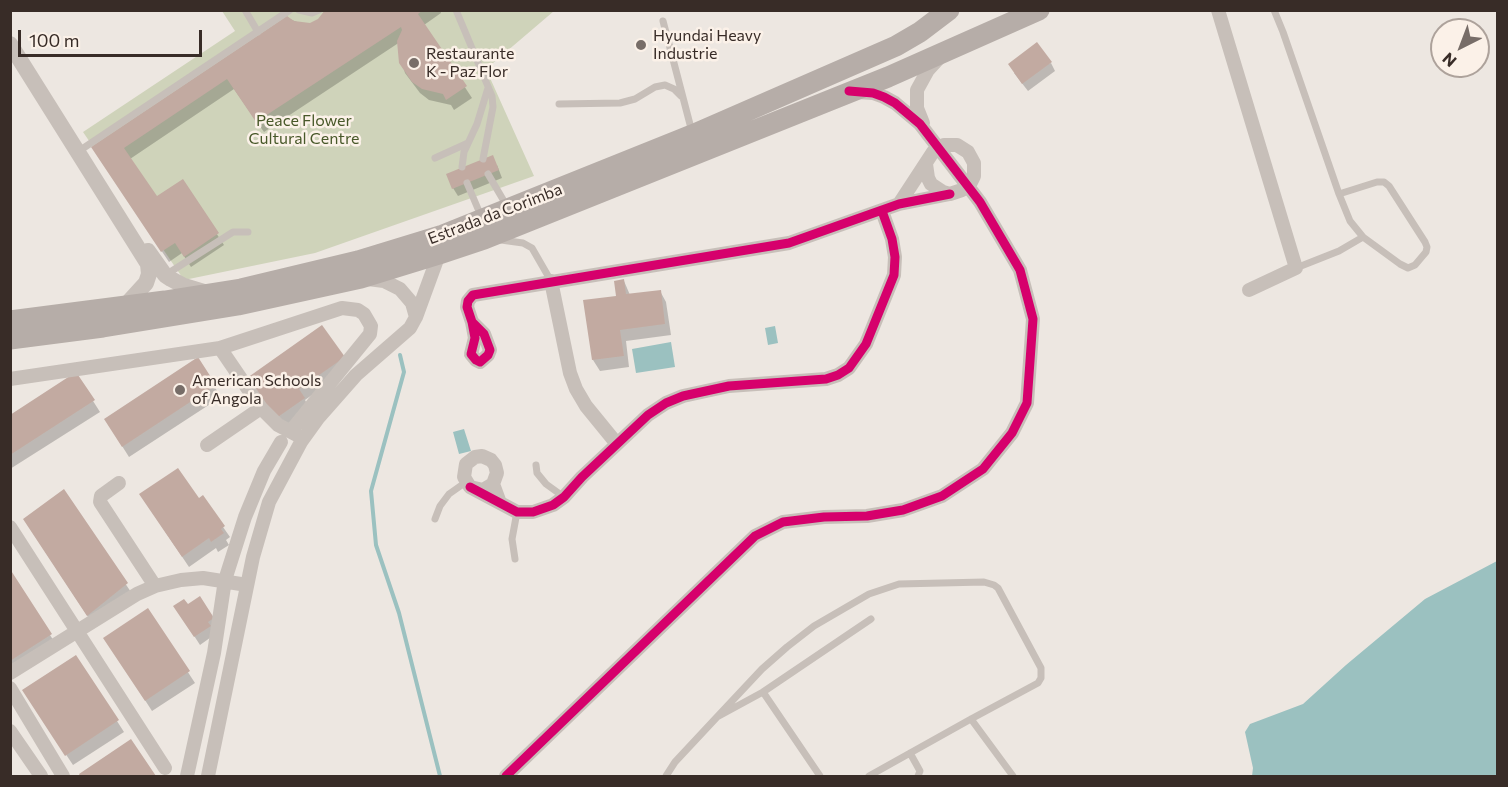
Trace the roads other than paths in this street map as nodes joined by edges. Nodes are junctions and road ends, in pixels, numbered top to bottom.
1 (245, 10) edge
2 (290, 10) edge
3 (299, 10) edge
4 (319, 10) edge
5 (456, 10) edge
6 (949, 10) edge
7 (1039, 10) edge
8 (1218, 10) edge
9 (1274, 10) edge
10 (663, 21) dead end
11 (258, 32) junction
12 (10, 44) edge
13 (947, 49) junction
14 (488, 88) junction
15 (849, 91) junction
16 (681, 96) junction
17 (559, 104) dead end
18 (927, 134) junction
19 (692, 135) junction
20 (468, 143) junction
21 (938, 148) junction
22 (79, 151) junction
23 (435, 158) dead end
24 (483, 159) dead end
25 (926, 164) junction
26 (462, 167) dead end
27 (488, 174) dead end
28 (467, 183) dead end
29 (969, 186) junction
30 (950, 194) junction
31 (1339, 194) junction
32 (899, 204) junction
33 (509, 210) junction
34 (882, 211) junction
35 (483, 230) junction
36 (248, 232) dead end
37 (1363, 237) junction
38 (134, 239) junction
39 (439, 254) junction
40 (1296, 268) junction
41 (165, 275) junction
42 (361, 278) junction
43 (551, 281) junction
44 (1249, 290) dead end
45 (212, 294) junction
46 (124, 306) junction
47 (416, 317) junction
48 (10, 321) edge
49 (472, 322) dead end
50 (10, 339) edge
51 (220, 348) junction
52 (10, 379) edge
53 (261, 408) junction
54 (291, 431) junction
55 (281, 442) junction
56 (300, 444) junction
57 (617, 444) junction
58 (207, 445) dead end
59 (536, 465) dead end
60 (119, 483) dead end
61 (494, 484) junction
62 (468, 485) junction
63 (564, 497) junction
64 (500, 502) junction
65 (517, 512) junction
66 (435, 519) dead end
67 (10, 527) edge
68 (515, 559) dead end
69 (225, 580) junction
70 (247, 585) junction
71 (155, 586) junction
72 (871, 619) dead end
73 (77, 632) junction
74 (10, 673) edge
75 (10, 688) edge
76 (764, 692) junction
77 (717, 717) junction
78 (971, 718) junction
79 (10, 731) edge
80 (910, 753) junction
81 (165, 768) dead end
82 (507, 776) edge
83 (41, 777) edge
84 (63, 777) edge
85 (187, 777) edge
86 (208, 777) edge
87 (666, 777) edge
88 (820, 777) edge
89 (869, 777) edge
90 (918, 777) edge
91 (1013, 777) edge

1 - 11 lane
2 - 11 lane
3 - 4 lane
5 - 14 lane
6 - 19 main road, Estrada da Corimba
7 - 13 main road, Estrada da Corimba
8 - 40 street
9 - 31 lane
10 - 16 lane
11 - 22 lane
12 - 22 street
13 - 15 main road, Estrada da Corimba
13 - 18 street
14 - 20 lane
14 - 24 lane
15 - 18 street
15 - 35 main road, Estrada da Corimba
16 - 17 lane
16 - 19 lane
18 - 21 street
19 - 33 main road, Estrada da Corimba
20 - 23 lane
20 - 26 lane
21 - 25 street
21 - 29 street
21 - 29 street
22 - 38 street
25 - 30 street
25 - 32 street
27 - 33 lane
28 - 35 lane
29 - 30 street
29 - 82 street
30 - 32 street
31 - 37 lane
31 - 37 lane
32 - 34 street
33 - 35 main road, Estrada da Corimba
34 - 43 street
34 - 57 street
35 - 39 main road, Estrada da Corimba
35 - 43 lane
35 - 45 main road, Estrada da Corimba
36 - 41 lane
37 - 40 lane
38 - 41 street
38 - 46 street
39 - 42 main road, Estrada da Corimba
39 - 47 street
40 - 44 street
41 - 45 street
42 - 47 street
42 - 50 main road, Estrada da Corimba
43 - 49 street
43 - 57 street
45 - 46 main road, Estrada da Corimba
46 - 48 main road, Estrada da Corimba
47 - 56 street
51 - 52 street
51 - 53 street
51 - 54 street
53 - 54 street
53 - 55 street
53 - 58 street
54 - 56 street
55 - 56 street
55 - 69 street
56 - 70 street
57 - 63 street
59 - 63 lane
60 - 71 street
61 - 62 street
61 - 62 street
61 - 64 street
62 - 64 street
62 - 66 lane
63 - 65 street
64 - 65 street
65 - 68 lane
67 - 73 street
69 - 70 street
69 - 71 street
69 - 85 street
70 - 86 street
71 - 73 street
72 - 76 lane
73 - 74 street
73 - 81 street
75 - 84 street
76 - 77 lane
76 - 88 lane
77 - 78 lane
77 - 87 lane
78 - 80 lane
78 - 91 lane
79 - 83 street
80 - 89 lane
80 - 90 lane

